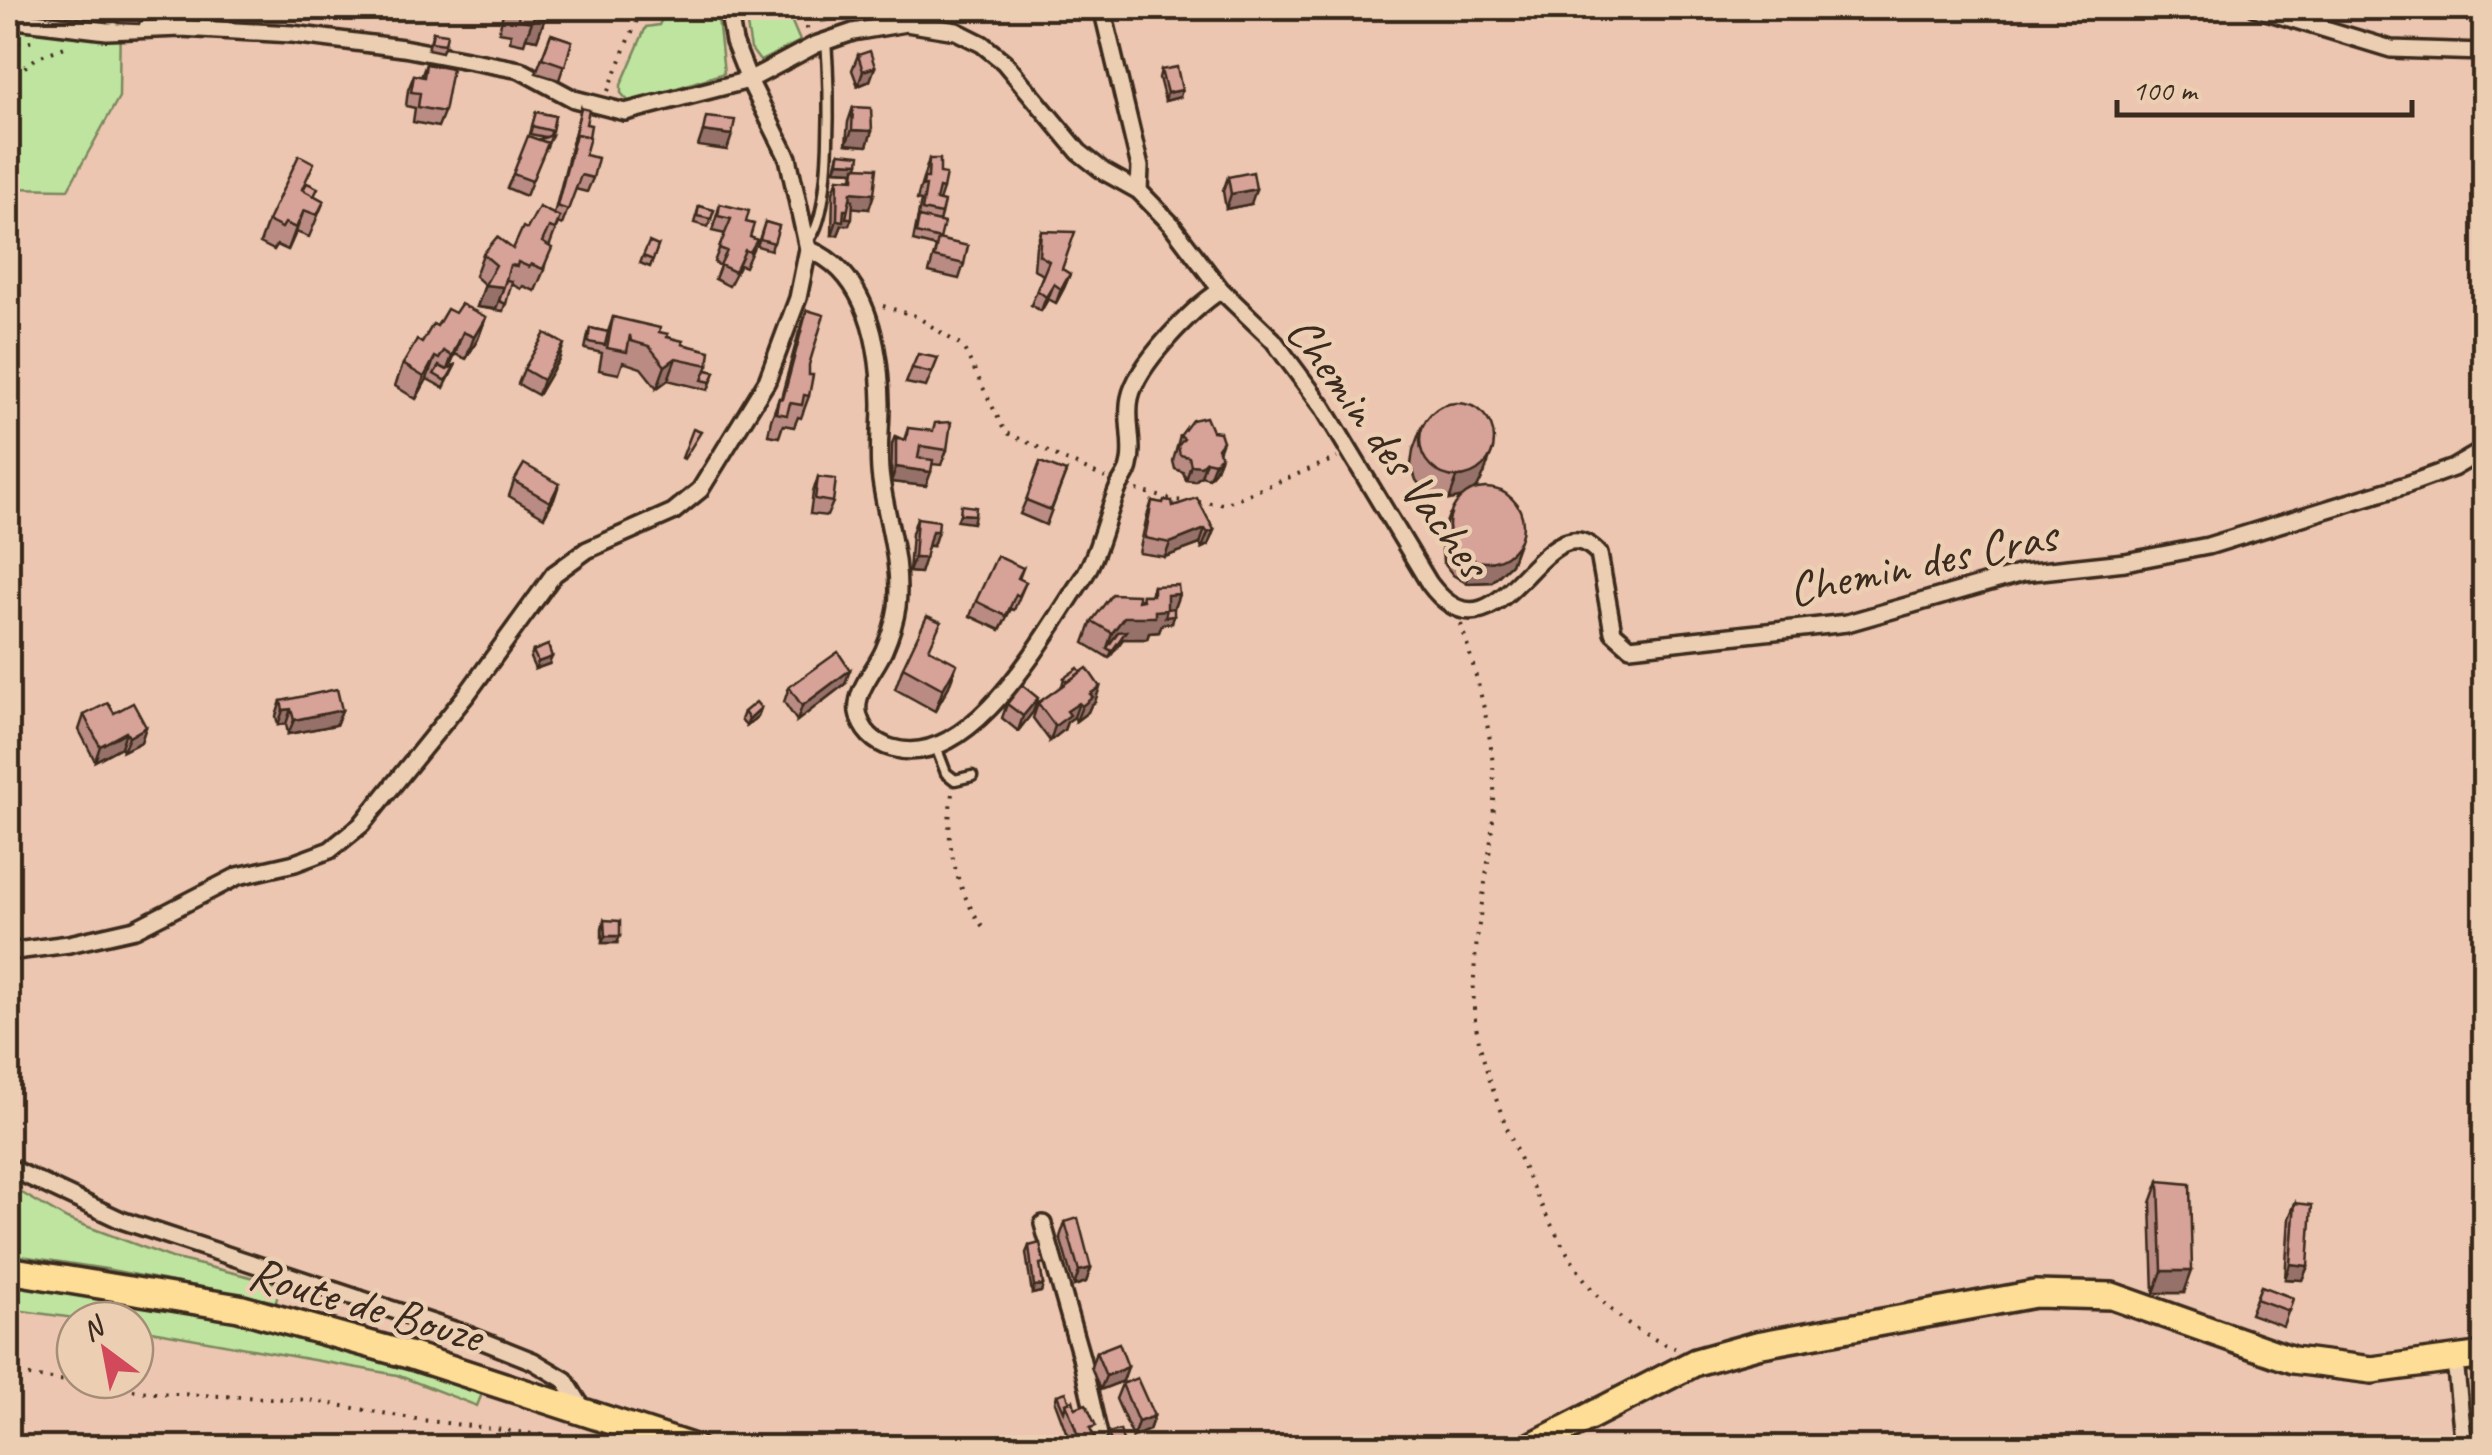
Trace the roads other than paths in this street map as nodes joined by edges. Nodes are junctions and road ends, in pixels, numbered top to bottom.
1 (728, 8) edge
2 (1102, 8) edge
3 (2256, 8) edge
4 (8, 19) edge
5 (820, 42) junction
6 (2484, 52) edge
7 (748, 80) junction
8 (1138, 191) junction
9 (807, 246) junction
10 (1221, 290) junction
11 (2484, 450) edge
12 (1461, 610) joint
13 (936, 748) junction
14 (972, 776) dead end
15 (8, 952) edge
16 (8, 1166) edge
17 (1043, 1224) dead end
18 (8, 1270) edge
19 (2484, 1355) edge
20 (2456, 1360) junction
21 (586, 1414) junction
22 (694, 1448) edge
23 (1102, 1448) edge
24 (1528, 1448) edge
25 (2464, 1448) edge

1 - 7 street
2 - 8 street
3 - 6 street
4 - 7 street, Chemin des Vaches
5 - 7 street, Chemin des Vaches
5 - 8 street, Chemin des Vaches
5 - 9 lane
7 - 9 street
8 - 10 street, Chemin des Vaches
9 - 13 street
9 - 15 street
10 - 12 street, Chemin des Vaches
10 - 13 street
11 - 12 street, Chemin des Cras
13 - 14 lane
16 - 21 street
17 - 23 street
18 - 21 main road, Route de Bouze
19 - 20 main road
20 - 24 main road
20 - 25 street
21 - 22 main road, Route de Bouze

